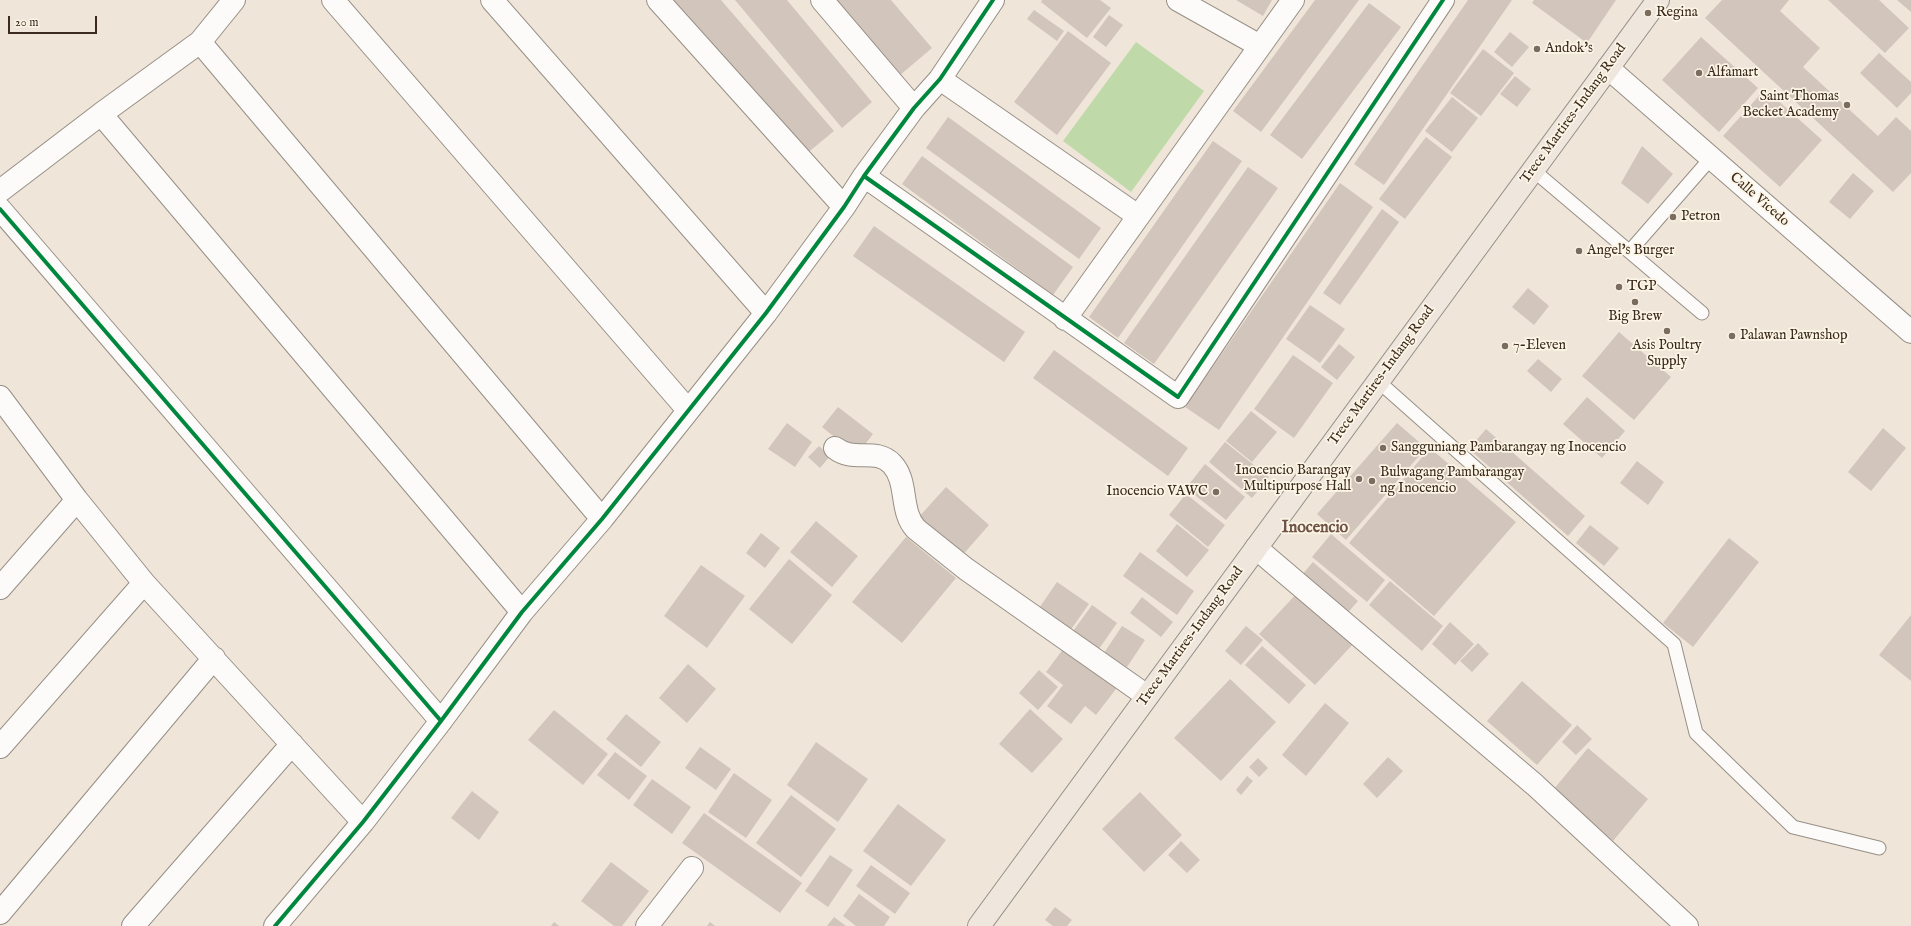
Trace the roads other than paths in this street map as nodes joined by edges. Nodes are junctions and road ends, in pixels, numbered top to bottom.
1 (234, 0) edge
2 (333, 0) edge
3 (492, 0) edge
4 (658, 0) edge
5 (822, 0) edge
6 (1178, 0) edge
7 (1293, 0) edge
8 (1443, 0) edge
9 (1658, 0) edge
10 (984, 4) edge
11 (200, 42) junction
12 (1260, 46) junction
13 (1608, 68) junction
14 (940, 78) junction
15 (914, 108) junction
16 (101, 114) junction
17 (1711, 158) junction
18 (1533, 170) junction
19 (864, 176) junction
20 (0, 191) edge
21 (844, 207) junction
22 (0, 209) edge
23 (1138, 216) junction
24 (1630, 251) junction
25 (1702, 312) dead end
26 (766, 314) junction
27 (1065, 319) junction
28 (1911, 332) edge
29 (1378, 381) junction
30 (0, 398) edge
31 (688, 410) junction
32 (835, 448) dead end
33 (76, 500) junction
34 (602, 519) junction
35 (1256, 548) junction
36 (144, 583) junction
37 (0, 588) edge
38 (522, 612) junction
39 (214, 658) junction
40 (1148, 696) junction
41 (442, 721) junction
42 (292, 744) junction
43 (0, 747) edge
44 (363, 822) junction
45 (1879, 848) dead end
46 (692, 868) dead end
47 (0, 913) edge
48 (133, 926) edge
49 (275, 926) edge
50 (647, 926) edge
51 (979, 926) edge
52 (1687, 926) edge

1 - 11 street
2 - 31 street
3 - 26 street
4 - 21 street
5 - 15 street
6 - 12 street
7 - 12 street
8 - 27 street
9 - 13 main road, Trece Martires-Indang Road
10 - 14 street
11 - 16 street
11 - 34 street
12 - 23 street
13 - 17 street, Calle Vicedo
13 - 18 main road, Trece Martires-Indang Road
14 - 15 street
14 - 23 street
15 - 19 street
16 - 20 street
16 - 38 street
17 - 24 lane
17 - 28 street, Calle Vicedo
18 - 24 lane
18 - 29 main road, Trece Martires-Indang Road
19 - 21 street
19 - 27 street
21 - 26 street
22 - 41 street
23 - 27 street
24 - 25 lane
26 - 31 street
29 - 35 main road, Trece Martires-Indang Road
29 - 45 lane
30 - 33 street
31 - 34 street
32 - 40 street
33 - 36 street
33 - 37 street
34 - 38 street
35 - 40 main road, Trece Martires-Indang Road
35 - 52 street
36 - 39 street
36 - 43 street
38 - 41 street
39 - 42 street
39 - 47 street
40 - 51 main road, Trece Martires-Indang Road
41 - 44 street
42 - 44 street
42 - 48 street
44 - 49 street
46 - 50 street

